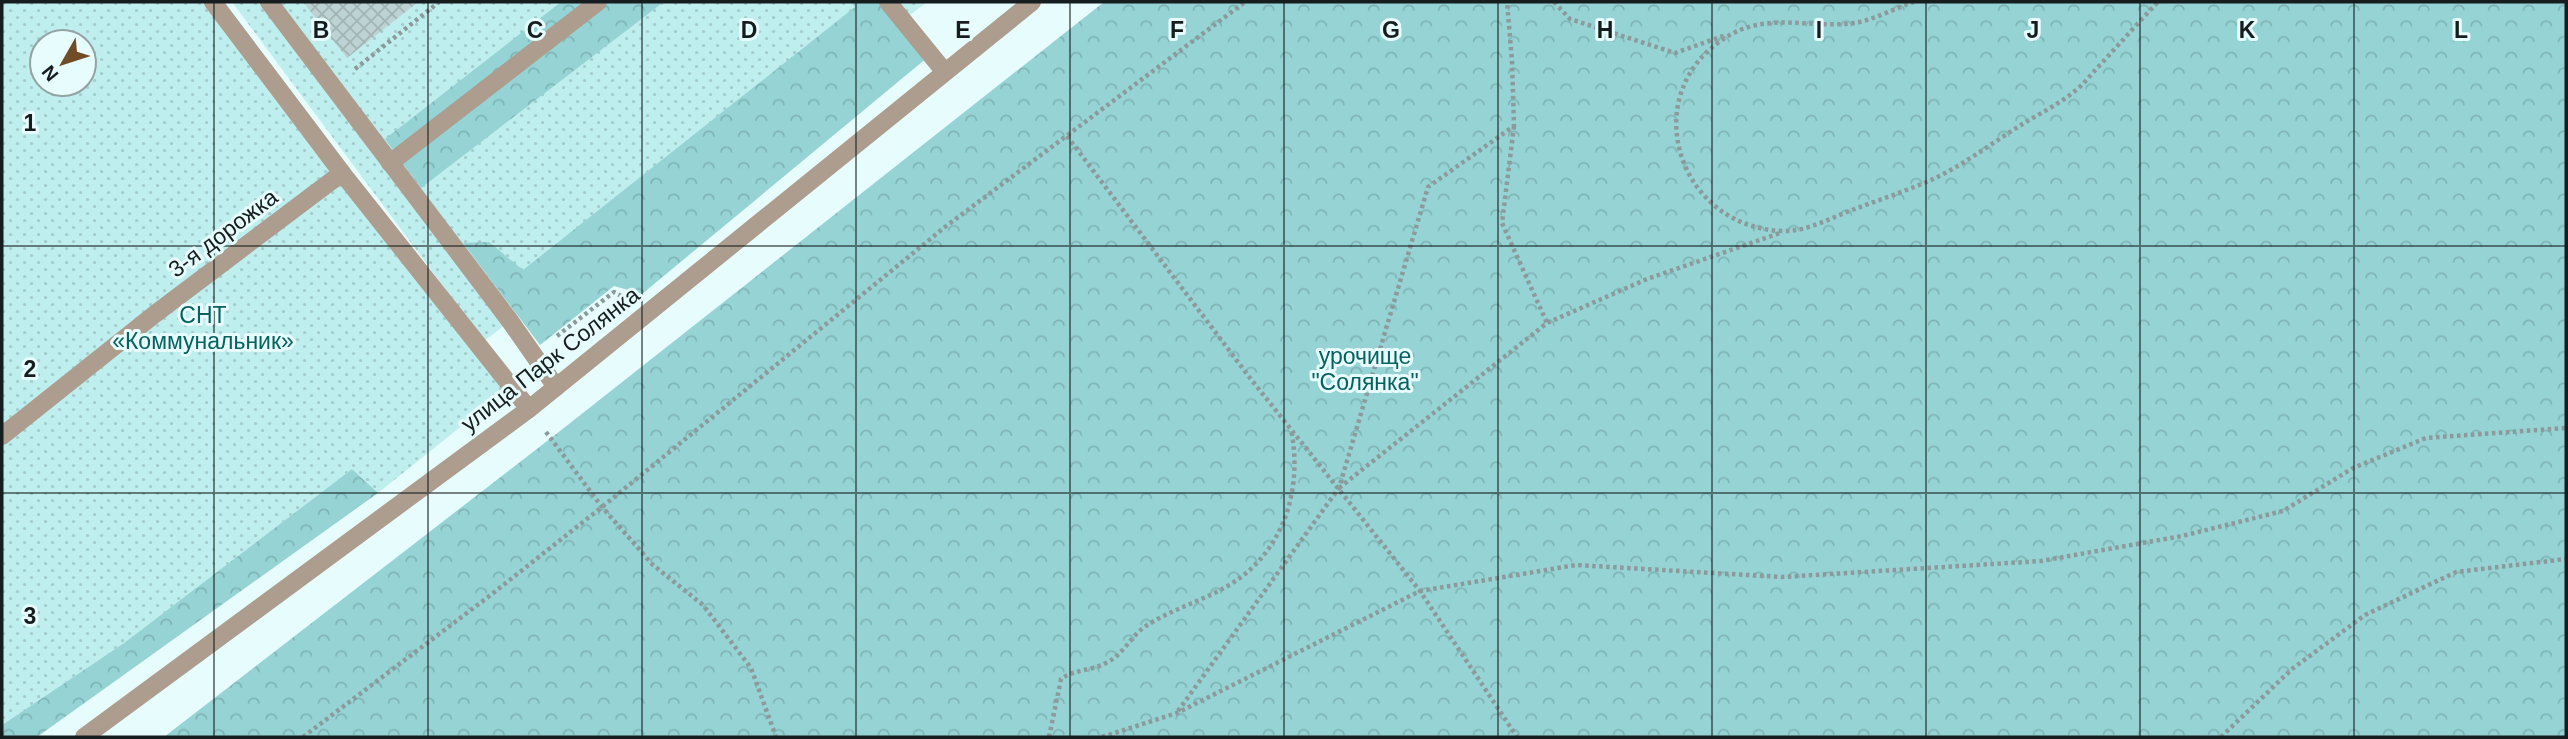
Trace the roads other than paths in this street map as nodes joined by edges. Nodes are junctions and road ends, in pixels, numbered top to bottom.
1 (214, 2) edge
2 (268, 2) edge
3 (598, 2) edge
4 (888, 2) edge
5 (1032, 2) edge
6 (944, 71) junction
7 (390, 163) junction
8 (342, 173) junction
9 (556, 387) junction
10 (529, 409) junction
11 (2, 436) edge
12 (85, 737) edge

1 - 8 street
2 - 7 street
3 - 7 street
4 - 6 street
5 - 6 street, улица Парк Солянка
6 - 9 street, улица Парк Солянка
7 - 9 street
8 - 10 street
8 - 11 street, 3-я дорожка
9 - 10 street, улица Парк Солянка
10 - 12 street, улица Парк Солянка

